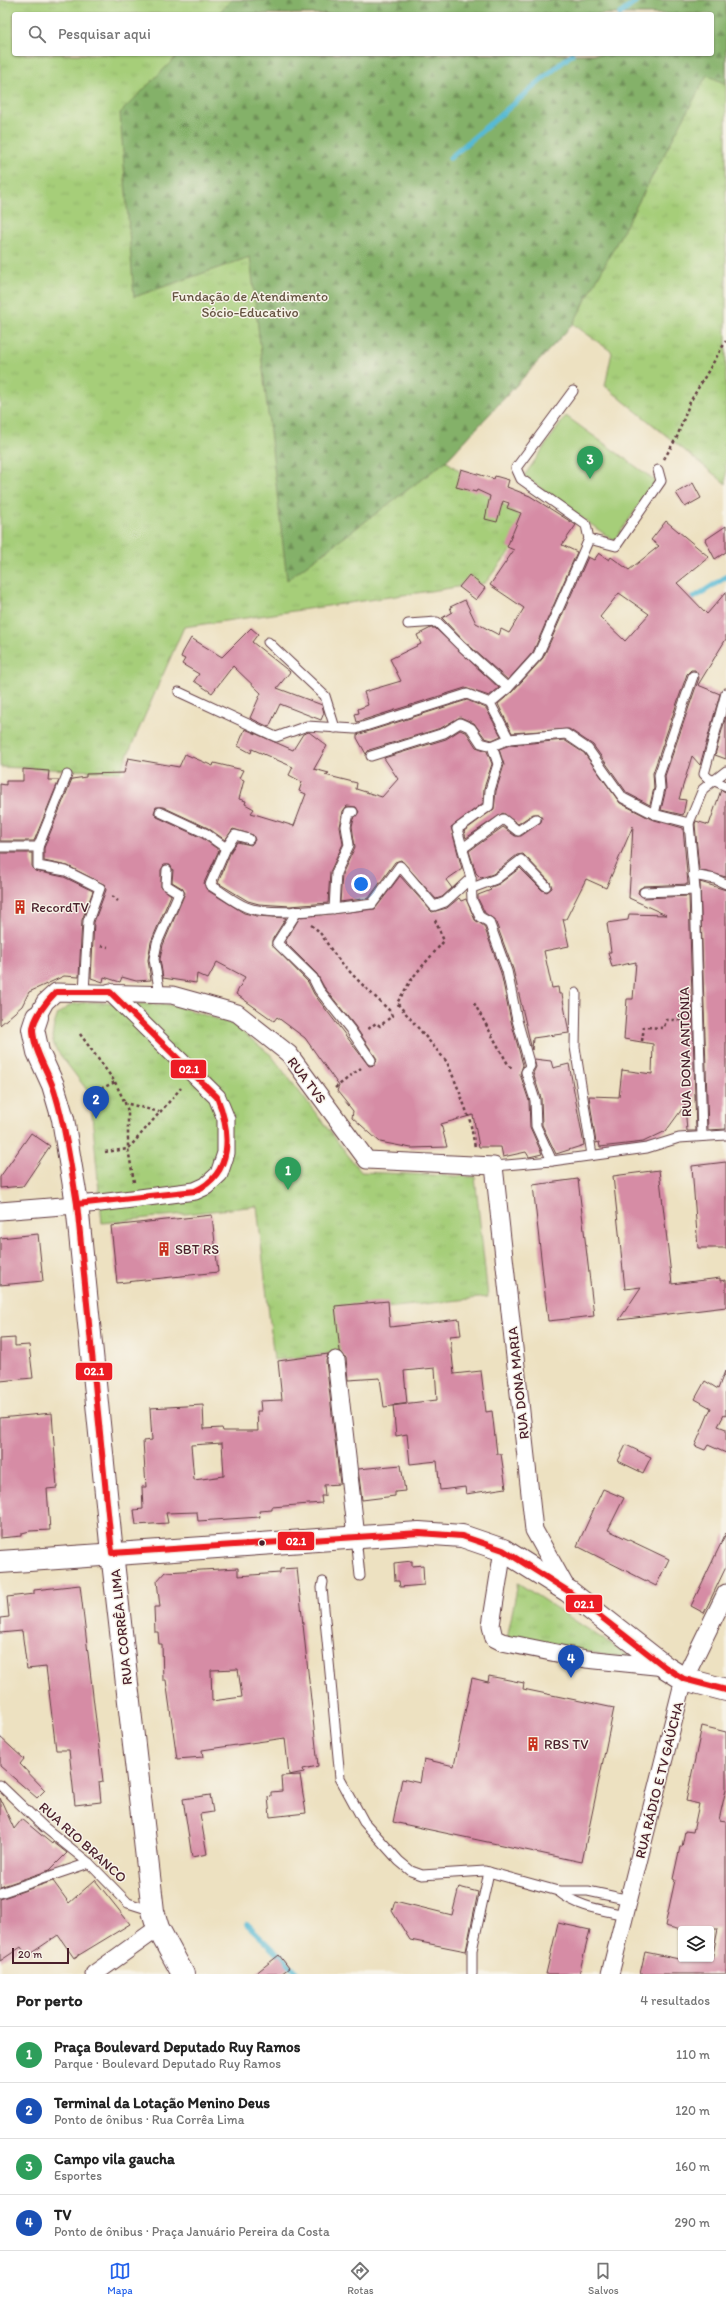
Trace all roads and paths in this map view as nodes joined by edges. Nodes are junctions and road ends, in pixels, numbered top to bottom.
1 (726, 341) edge
2 (573, 391) dead end
3 (658, 470) joint
4 (589, 539) junction
5 (408, 624) dead end
6 (268, 642) dead end
7 (694, 676) dead end
8 (508, 688) junction
9 (179, 692) dead end
10 (726, 693) edge
11 (490, 703) junction
12 (335, 728) junction
13 (509, 739) junction
14 (492, 746) junction
15 (371, 756) dead end
16 (726, 771) edge
17 (67, 775) dead end
18 (713, 781) junction
19 (726, 786) edge
20 (160, 812) dead end
21 (353, 812) dead end
22 (654, 814) junction
23 (536, 819) dead end
24 (689, 823) junction
25 (249, 839) dead end
26 (0, 847) edge
27 (38, 847) junction
28 (226, 848) junction
29 (463, 848) junction
30 (167, 870) dead end
31 (693, 875) junction
32 (471, 878) junction
33 (726, 884) edge
34 (546, 886) dead end
35 (472, 888) junction
36 (695, 890) junction
37 (644, 892) dead end
38 (434, 906) junction
39 (334, 909) junction
40 (295, 913) junction
41 (84, 992) junction
42 (110, 992) junction
43 (576, 993) dead end
44 (160, 994) junction
45 (474, 1003) dead end
46 (37, 1017) joint
47 (699, 1019) junction
48 (80, 1034) dead end
49 (357, 1040) junction
50 (642, 1041) dead end
51 (371, 1060) joint
52 (526, 1072) junction
53 (115, 1082) junction
54 (180, 1088) dead end
55 (90, 1094) dead end
56 (321, 1098) junction
57 (125, 1103) junction
58 (159, 1112) junction
59 (726, 1135) edge
60 (702, 1136) junction
61 (128, 1149) junction
62 (105, 1152) dead end
63 (592, 1156) junction
64 (552, 1161) junction
65 (486, 1166) junction
66 (134, 1183) dead end
67 (77, 1204) junction
68 (0, 1211) edge
69 (336, 1360) dead end
70 (356, 1537) junction
71 (503, 1550) junction
72 (112, 1553) junction
73 (0, 1562) edge
74 (360, 1576) dead end
75 (324, 1582) dead end
76 (568, 1591) junction
77 (726, 1594) edge
78 (665, 1667) junction
79 (684, 1679) junction
80 (726, 1690) edge
81 (0, 1785) edge
82 (89, 1863) junction
83 (489, 1872) junction
84 (558, 1891) junction
85 (589, 1891) junction
86 (0, 1893) edge
87 (586, 1906) junction
88 (628, 1908) junction
89 (156, 1920) junction
90 (94, 1974) edge
91 (184, 1974) edge
92 (472, 1974) edge
93 (610, 1974) edge

1 - 3 path
2 - 4 lane
3 - 4 lane
4 - 8 lane
5 - 8 lane
6 - 12 lane
7 - 22 lane
8 - 11 lane
9 - 12 lane
10 - 18 lane
11 - 12 lane
11 - 13 lane
13 - 14 lane
13 - 22 lane
14 - 15 lane
14 - 29 lane
16 - 18 lane, RUA DONA ANTÔNIA
17 - 27 lane
18 - 19 lane
18 - 24 lane, RUA DONA ANTÔNIA
20 - 28 lane
21 - 39 lane
22 - 24 lane
23 - 29 lane
24 - 31 lane, RUA DONA ANTÔNIA
25 - 28 lane
26 - 27 lane
27 - 41 lane
28 - 40 lane
29 - 32 lane
30 - 44 lane
31 - 33 lane
31 - 36 lane, RUA DONA ANTÔNIA
32 - 35 lane
32 - 38 lane
34 - 35 lane
35 - 52 lane
36 - 37 lane
36 - 47 lane, RUA DONA ANTÔNIA
38 - 39 lane
38 - 65 path
39 - 40 lane
40 - 49 lane
40 - 49 path
41 - 42 street, RUA TVS
41 - 46 street, RUA TVS
42 - 44 street, RUA TVS
42 - 67 street
43 - 63 lane
44 - 56 street, RUA TVS
45 - 52 path
46 - 67 street, RUA CORRÊA LIMA
47 - 50 path
47 - 60 lane, RUA DONA ANTÔNIA
48 - 53 path
49 - 51 lane
51 - 56 path
52 - 64 lane
53 - 55 path
53 - 57 path
54 - 58 path
56 - 65 street, RUA TVS
57 - 58 path
57 - 61 path
58 - 61 path
59 - 60 lane
60 - 63 lane, RUA DONA ANTÔNIA
61 - 62 path
61 - 66 path
63 - 64 lane, RUA DONA ANTÔNIA
64 - 65 lane, RUA DONA ANTÔNIA
65 - 76 street, RUA DONA MARIA
67 - 68 street
67 - 72 street, RUA CORRÊA LIMA
69 - 70 street
70 - 71 street
70 - 72 street
70 - 74 lane
71 - 76 street
71 - 78 street
72 - 73 street
72 - 89 street, RUA CORRÊA LIMA
75 - 83 lane
76 - 78 street
77 - 79 street, RUA RÁDIO E TV GAÚCHA
78 - 79 street
79 - 80 street
79 - 88 street, RUA RÁDIO E TV GAÚCHA
81 - 82 lane, RUA RIO BRANCO
82 - 86 lane
82 - 89 lane, RUA RIO BRANCO
83 - 84 lane
83 - 92 lane
84 - 85 lane
84 - 87 lane
85 - 87 lane
85 - 88 lane
87 - 88 lane
88 - 93 street, RUA RÁDIO E TV GAÚCHA
89 - 90 street
89 - 91 street, RUA CORRÊA LIMA

